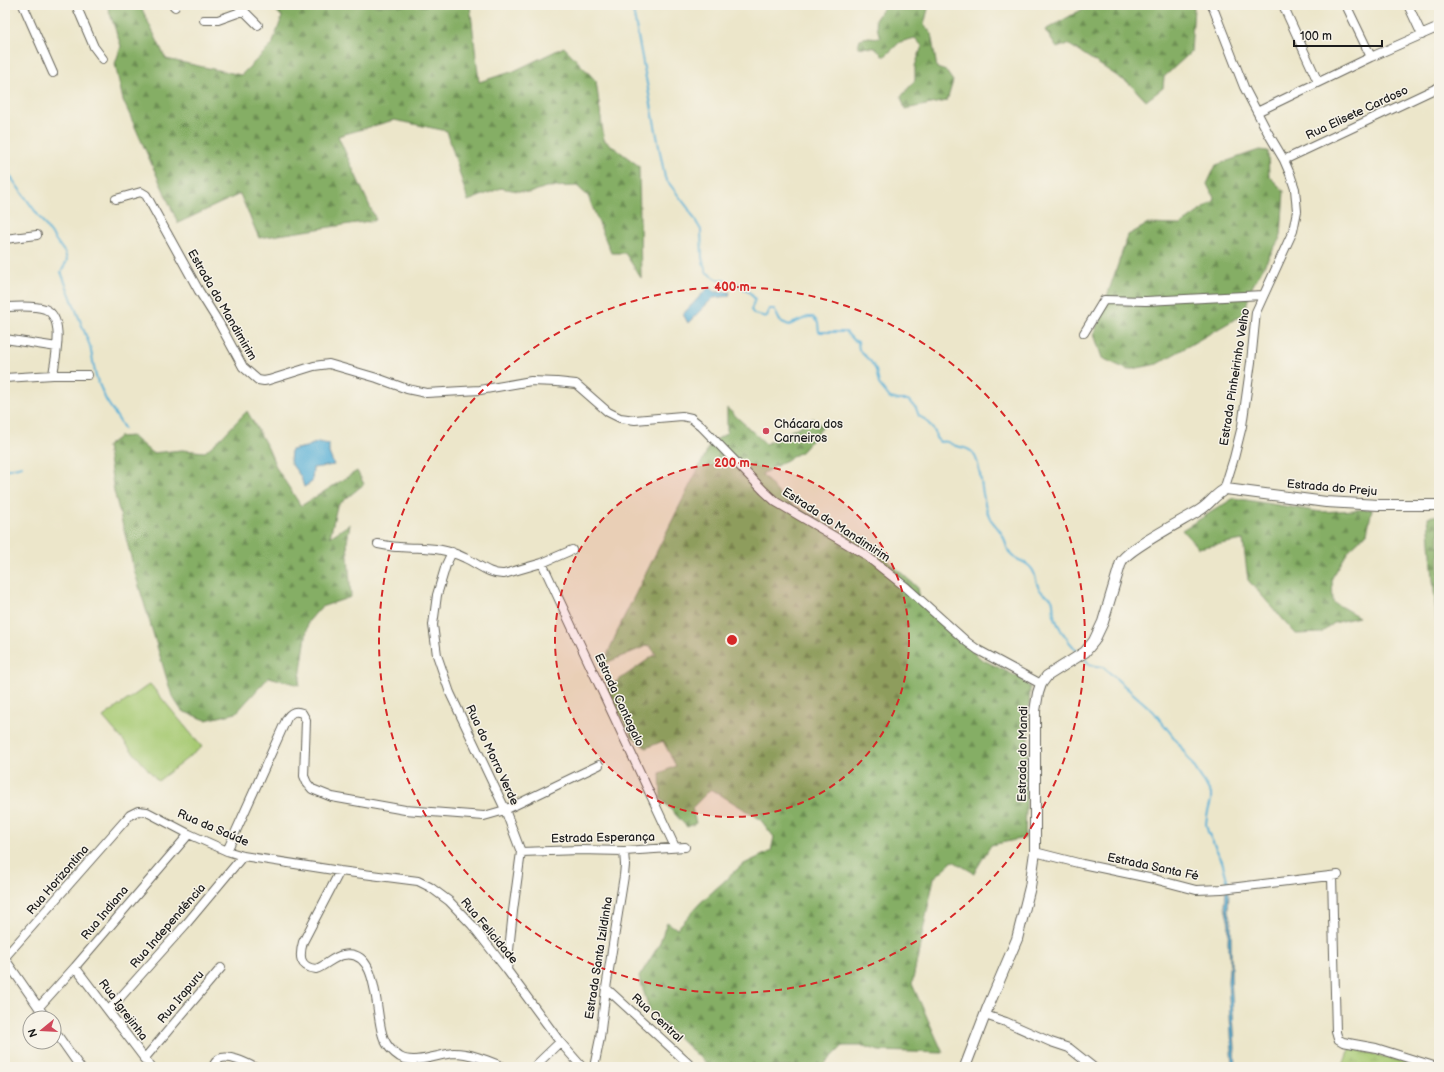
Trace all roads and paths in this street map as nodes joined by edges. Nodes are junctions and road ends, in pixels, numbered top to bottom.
1 (23, 5) edge
2 (76, 5) edge
3 (238, 5) edge
4 (1212, 5) edge
5 (1283, 5) edge
6 (1346, 5) edge
7 (1408, 5) edge
8 (244, 12) junction
9 (204, 20) dead end
10 (258, 25) dead end
11 (1439, 27) edge
12 (1422, 35) junction
13 (1371, 57) junction
14 (103, 59) dead end
15 (53, 73) dead end
16 (1318, 82) junction
17 (1439, 87) edge
18 (1257, 112) junction
19 (1284, 160) junction
20 (116, 199) dead end
21 (37, 235) dead end
22 (5, 239) edge
23 (1262, 295) junction
24 (5, 307) edge
25 (1084, 333) dead end
26 (5, 339) edge
27 (57, 347) junction
28 (53, 375) junction
29 (88, 376) dead end
30 (5, 378) edge
31 (1224, 490) junction
32 (1439, 505) edge
33 (378, 544) dead end
34 (572, 550) dead end
35 (452, 552) junction
36 (542, 563) junction
37 (1041, 684) junction
38 (598, 765) dead end
39 (505, 810) junction
40 (128, 818) joint
41 (189, 834) junction
42 (675, 847) junction
43 (685, 847) dead end
44 (227, 850) junction
45 (624, 851) junction
46 (521, 852) junction
47 (1035, 852) junction
48 (243, 856) junction
49 (340, 871) junction
50 (5, 958) edge
51 (75, 967) junction
52 (221, 968) dead end
53 (507, 970) junction
54 (606, 988) junction
55 (39, 1007) junction
56 (41, 1010) edge
57 (109, 1010) junction
58 (985, 1015) junction
59 (62, 1041) edge
60 (560, 1042) junction
61 (144, 1059) junction
62 (214, 1065) edge
63 (80, 1067) edge
64 (151, 1067) edge
65 (254, 1067) edge
66 (504, 1067) edge
67 (534, 1067) edge
68 (582, 1067) edge
69 (594, 1067) edge
70 (692, 1067) edge
71 (965, 1067) edge
72 (1093, 1067) edge
73 (1437, 1067) edge

1 - 15 street
2 - 14 street
3 - 8 street
4 - 18 street, Estrada Pinheirinho Velho
5 - 16 street
6 - 13 street
7 - 12 street
8 - 9 street
8 - 10 street
11 - 12 street
12 - 13 street
13 - 16 street
16 - 18 street
17 - 19 street, Rua Elisete Cardoso
18 - 19 street, Estrada Pinheirinho Velho
19 - 23 street, Estrada Pinheirinho Velho
20 - 37 street, Estrada do Mandimirim
21 - 22 street
23 - 25 street
23 - 31 street, Estrada Pinheirinho Velho
24 - 27 street
26 - 27 street
27 - 28 street
28 - 29 street
28 - 30 street
31 - 32 main road, Estrada do Preju
31 - 37 main road
33 - 35 street
34 - 36 street
35 - 36 street
35 - 39 street, Rua do Morro Verde
36 - 42 street, Estrada Cantagalo
37 - 47 main road, Estrada do Mandi
38 - 39 street
39 - 44 street
39 - 46 street, Rua do Morro Verde
40 - 41 street, Rua da Saúde
40 - 50 street, Rua Horizontina
41 - 44 street, Rua da Saúde
41 - 51 street, Rua Indiana
42 - 43 street, Estrada Esperança
42 - 45 street, Estrada Esperança
44 - 48 street, Rua da Saúde
45 - 46 street, Estrada Esperança
45 - 54 street, Estrada Santa Izildinha
46 - 53 street, Rua do Morro Verde
47 - 58 main road, Estrada do Mandi
47 - 73 street, Estrada Santa Fé
48 - 49 street, Rua da Saúde
48 - 57 street, Rua Independência
49 - 53 street, Rua Felicidade
49 - 66 street
50 - 55 street
51 - 55 street, Rua Indiana
51 - 57 street, Rua Igrejinha
52 - 61 street, Rua Irapuru
53 - 60 street, Rua Felicidade
54 - 69 street, Estrada Santa Izildinha
54 - 70 street, Rua Central
55 - 56 street
57 - 61 street, Rua Igrejinha
58 - 71 main road, Estrada do Mandi
58 - 72 street
59 - 63 street
60 - 67 street
60 - 68 street, Rua Felicidade
61 - 64 street, Rua Igrejinha
62 - 65 street

